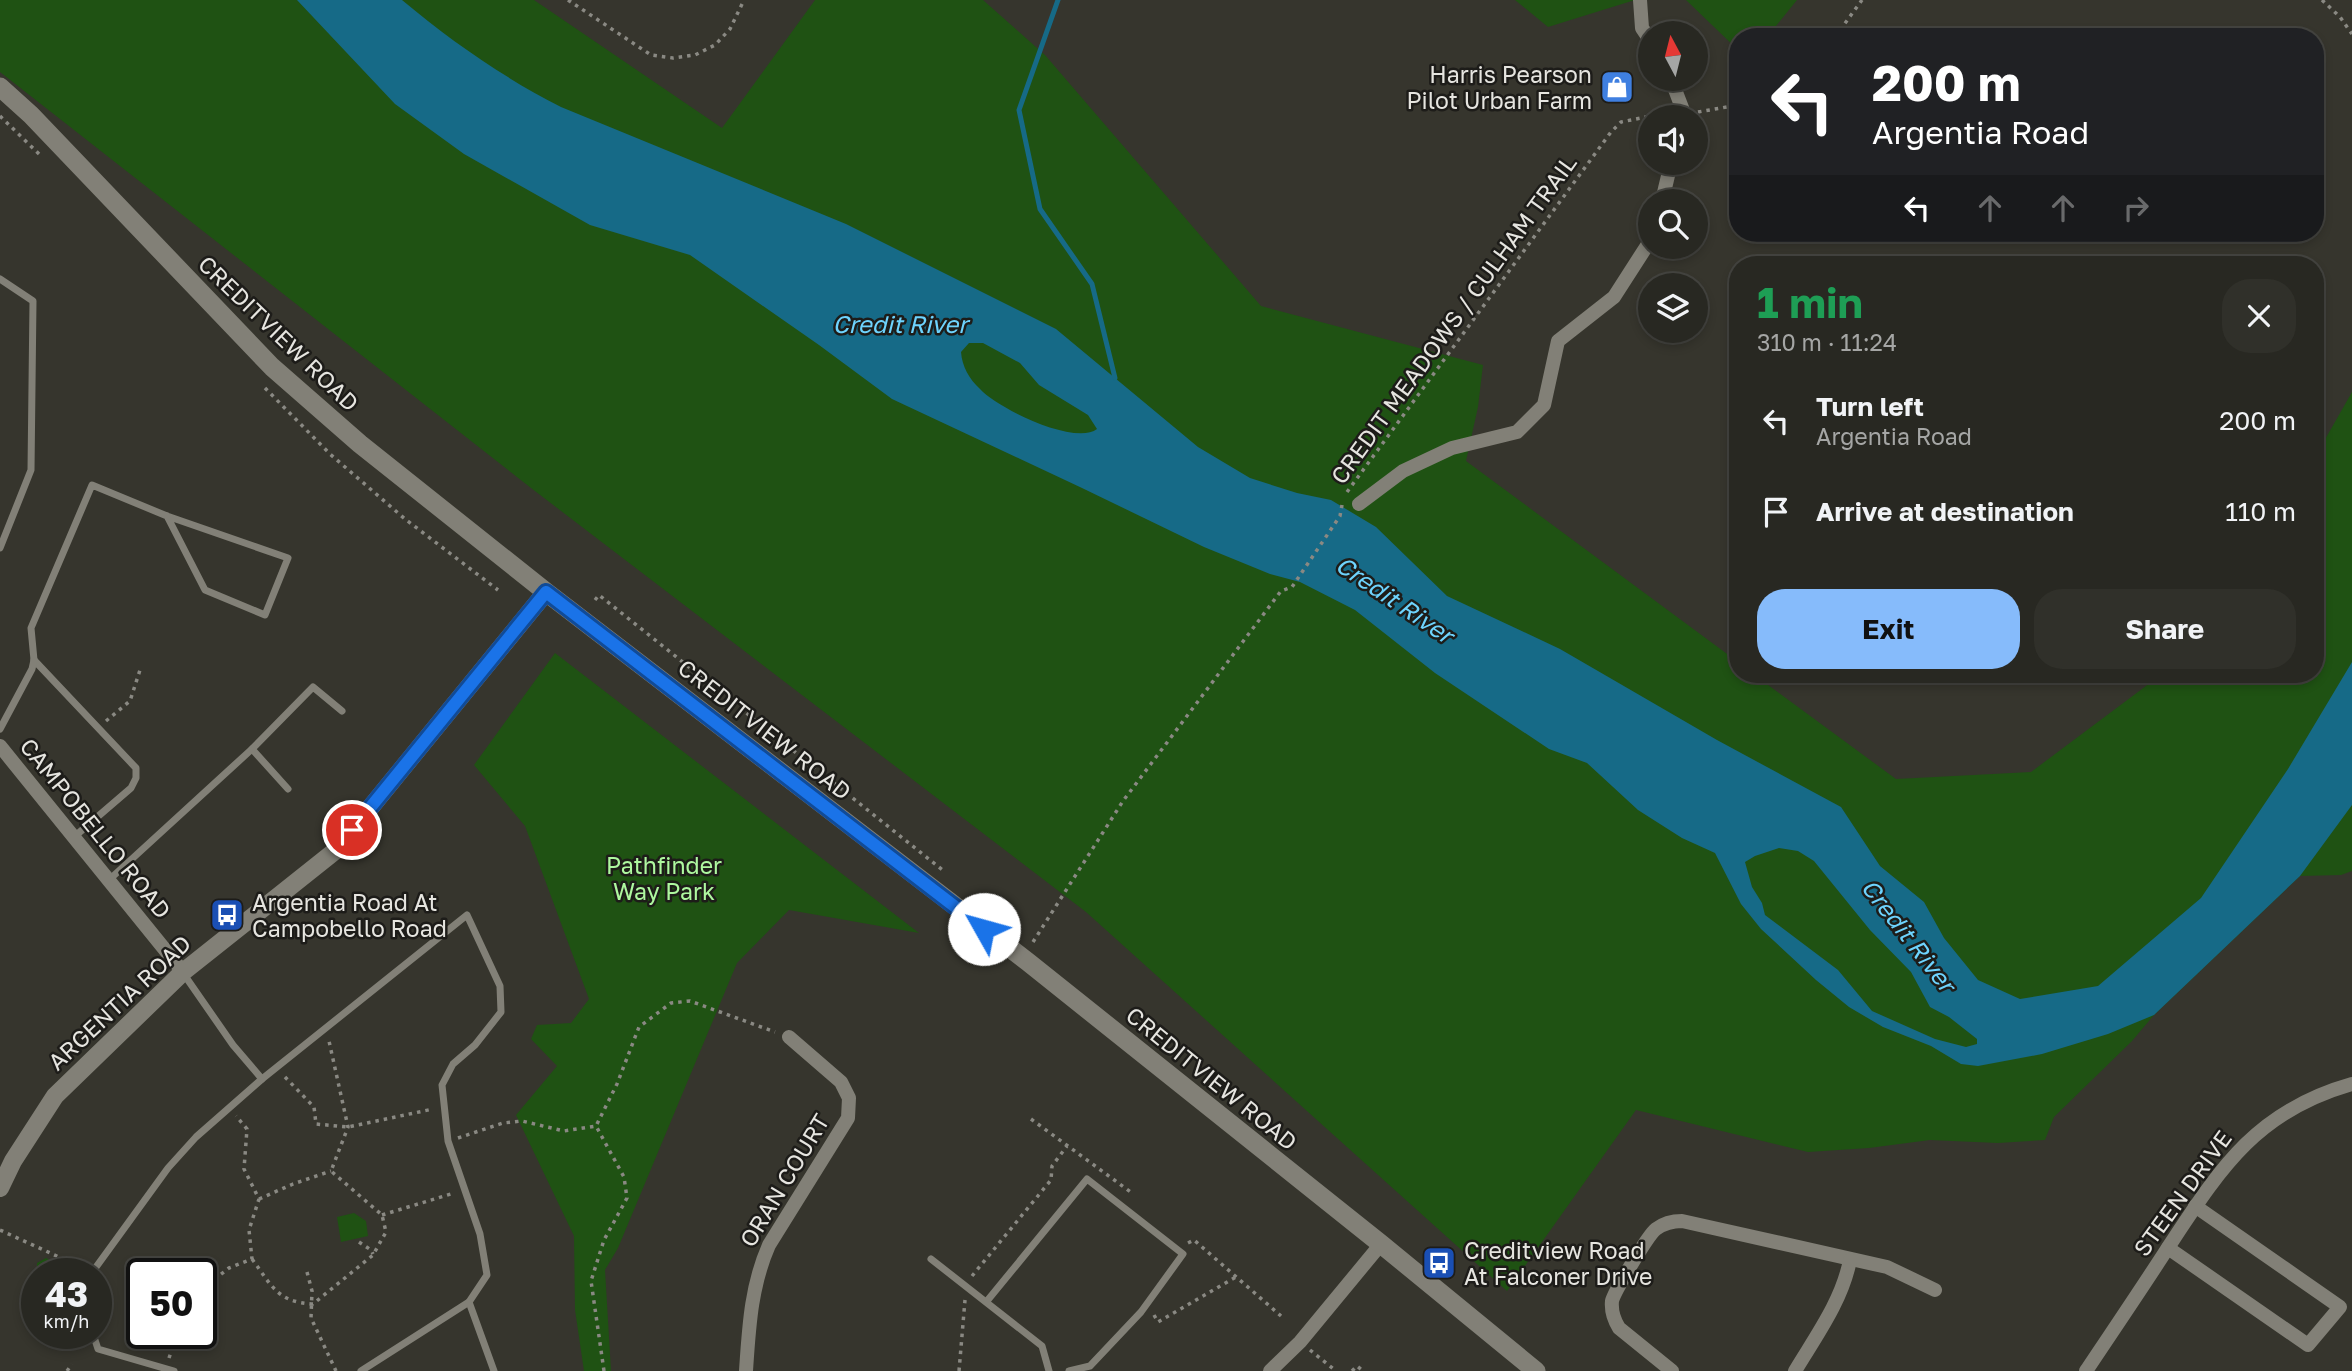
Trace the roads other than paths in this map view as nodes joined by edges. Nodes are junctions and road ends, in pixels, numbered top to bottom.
1 (1640, 0) edge
2 (1642, 21) edge
3 (0, 87) edge
4 (1638, 259) edge
5 (0, 279) edge
6 (1360, 504) dead end
7 (167, 516) junction
8 (0, 548) edge
9 (546, 592) junction
10 (34, 660) junction
11 (342, 711) dead end
12 (0, 729) edge
13 (0, 746) edge
14 (252, 749) junction
15 (288, 789) dead end
16 (74, 837) junction
17 (110, 879) junction
18 (183, 972) junction
19 (789, 1037) road end
20 (262, 1079) junction
21 (2352, 1084) edge
22 (0, 1188) edge
23 (2195, 1206) junction
24 (1381, 1244) junction
25 (2168, 1248) junction
26 (103, 1258) edge
27 (931, 1259) dead end
28 (1850, 1260) junction
29 (1935, 1290) dead end
30 (987, 1301) junction
31 (469, 1302) junction
32 (98, 1349) edge
33 (174, 1371) edge
34 (361, 1371) edge
35 (494, 1371) edge
36 (746, 1371) edge
37 (1049, 1371) edge
38 (1069, 1371) edge
39 (1270, 1371) edge
40 (1536, 1371) edge
41 (1672, 1371) edge
42 (1795, 1371) edge
43 (2086, 1371) edge

1 - 2 street
3 - 9 main road, CREDITVIEW ROAD
4 - 6 street
5 - 8 lane
7 - 7 lane
7 - 10 lane
9 - 18 street, ARGENTIA ROAD
9 - 24 main road, CREDITVIEW ROAD
10 - 12 lane
10 - 16 lane
11 - 14 lane
13 - 16 street, CAMPOBELLO ROAD
14 - 15 lane
14 - 17 lane
16 - 17 street, CAMPOBELLO ROAD
17 - 18 street, CAMPOBELLO ROAD
18 - 20 lane
18 - 22 street, ARGENTIA ROAD
19 - 36 street, ORAN COURT
20 - 26 lane
20 - 31 lane
21 - 23 street, STEEN DRIVE
23 - 25 street, STEEN DRIVE
23 - 25 street
24 - 39 street
24 - 40 main road, CREDITVIEW ROAD
25 - 43 street, STEEN DRIVE
27 - 30 lane
28 - 29 street
28 - 41 street
28 - 42 street
30 - 37 lane
30 - 38 lane
31 - 34 lane
31 - 35 lane
32 - 33 lane

